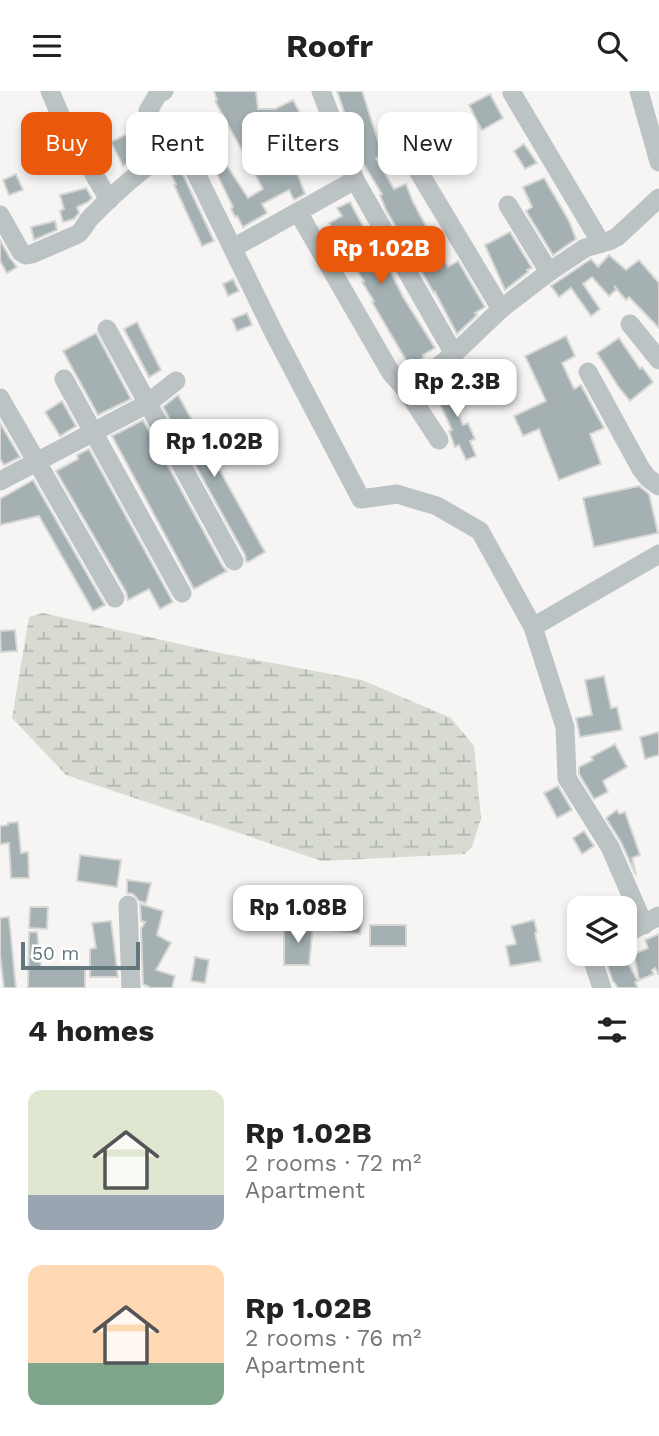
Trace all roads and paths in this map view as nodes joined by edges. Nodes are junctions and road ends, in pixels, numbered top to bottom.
1 (50, 91) edge
2 (164, 91) edge
3 (321, 91) edge
4 (639, 91) edge
5 (512, 93) edge
6 (149, 112) edge
7 (659, 162) edge
8 (135, 175) edge
9 (197, 175) edge
10 (421, 175) edge
11 (355, 180) junction
12 (659, 198) edge
13 (109, 199) junction
14 (508, 205) dead end
15 (298, 212) junction
16 (0, 215) edge
17 (601, 243) junction
18 (233, 248) junction
19 (549, 272) junction
20 (501, 309) junction
21 (630, 324) dead end
22 (107, 329) dead end
23 (454, 354) junction
24 (659, 360) edge
25 (588, 372) dead end
26 (64, 379) dead end
27 (176, 381) dead end
28 (407, 391) junction
29 (0, 398) edge
30 (147, 404) junction
31 (92, 432) junction
32 (439, 440) dead end
33 (36, 462) junction
34 (0, 481) edge
35 (659, 486) edge
36 (659, 554) edge
37 (234, 561) dead end
38 (182, 593) dead end
39 (115, 598) dead end
40 (533, 627) junction
41 (128, 905) dead end
42 (651, 920) edge
43 (595, 966) edge
44 (131, 988) edge
45 (602, 988) edge

1 - 13 street
2 - 6 street
3 - 11 street
4 - 7 street
5 - 17 street
8 - 13 street
9 - 18 street
10 - 20 street
11 - 15 street
11 - 23 street
12 - 17 street
13 - 16 street
14 - 19 street
15 - 18 street
15 - 28 street
17 - 19 street
18 - 40 street
19 - 20 street
20 - 23 street
21 - 24 street
22 - 30 street
23 - 28 street
25 - 35 street
26 - 31 street
27 - 30 street
28 - 32 street
29 - 33 street
30 - 31 street
30 - 37 street
31 - 33 street
31 - 38 street
33 - 34 street
33 - 39 street
36 - 40 street
40 - 42 street
41 - 44 street
43 - 45 street

